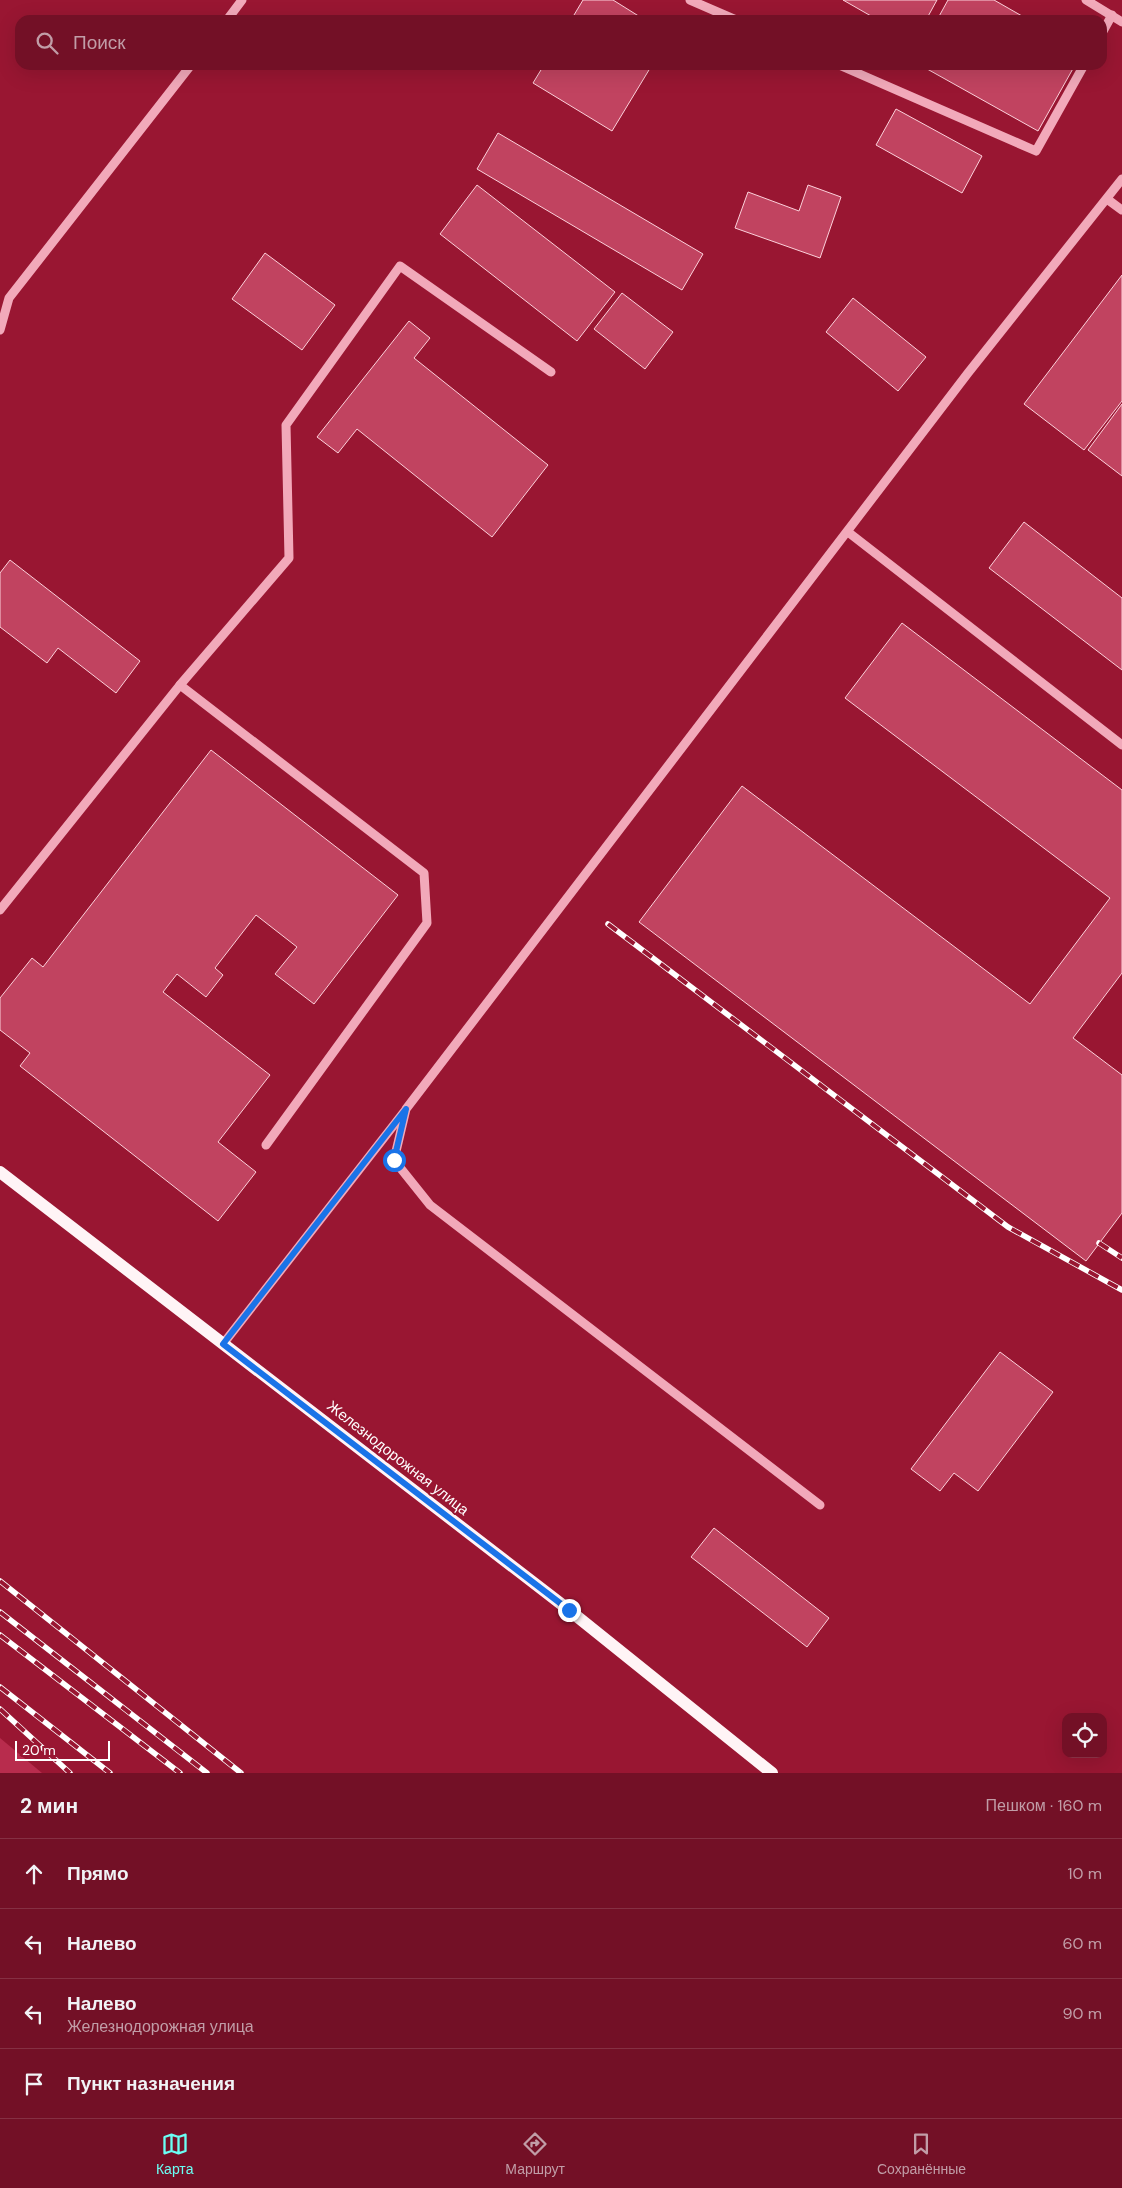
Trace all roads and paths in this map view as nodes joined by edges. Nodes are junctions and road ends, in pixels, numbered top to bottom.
1 (242, 0) edge
2 (690, 0) edge
3 (1086, 0) edge
4 (230, 15) edge
5 (724, 15) edge
6 (1112, 15) junction
7 (1122, 22) edge
8 (1107, 24) edge
9 (187, 70) edge
10 (850, 70) edge
11 (1081, 70) edge
12 (1122, 179) edge
13 (1106, 199) junction
14 (1122, 210) edge
15 (0, 330) edge
16 (551, 372) dead end
17 (848, 532) junction
18 (180, 685) junction
19 (1122, 745) edge
20 (0, 910) edge
21 (406, 1109) junction
22 (266, 1146) dead end
23 (0, 1172) edge
24 (223, 1344) junction
25 (820, 1504) dead end
26 (772, 1773) edge

1 - 4 lane
2 - 5 lane
3 - 6 lane
6 - 7 lane
6 - 8 lane
9 - 15 lane
10 - 11 lane
12 - 13 lane
13 - 14 lane
13 - 17 lane
16 - 18 lane
17 - 19 lane
17 - 21 lane
18 - 20 lane
18 - 22 lane
21 - 24 lane
21 - 25 lane
23 - 24 main road, Железнодорожная улица
24 - 26 main road, Железнодорожная улица

